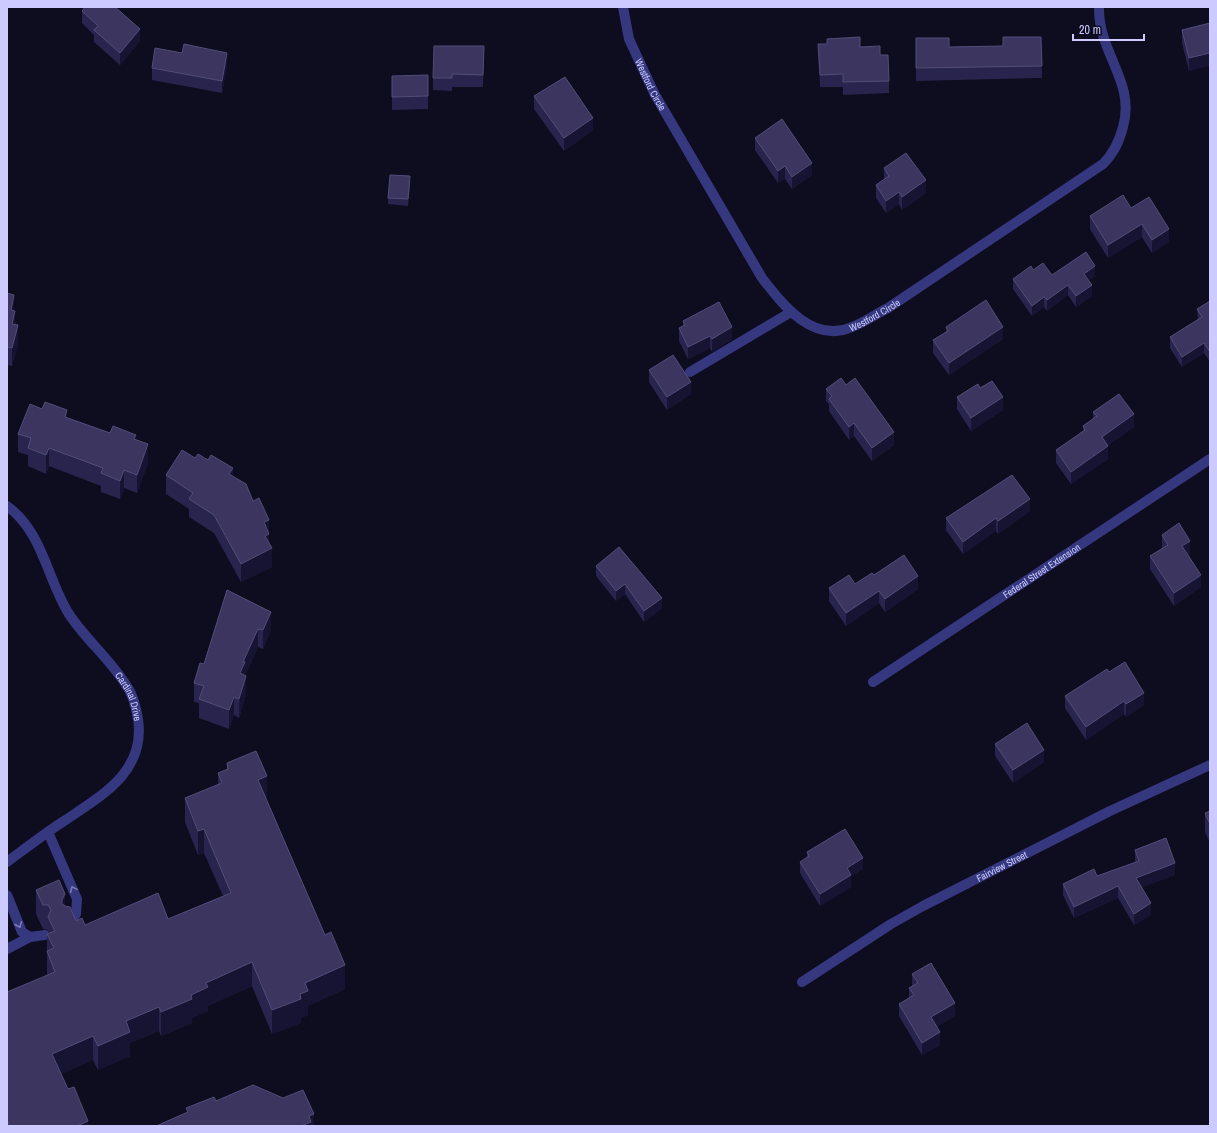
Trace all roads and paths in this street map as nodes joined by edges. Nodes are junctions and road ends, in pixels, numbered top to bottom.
1 (623, 7) edge
2 (1099, 7) edge
3 (791, 312) junction
4 (690, 372) dead end
5 (1210, 459) edge
6 (7, 506) edge
7 (873, 682) dead end
8 (1210, 765) edge
9 (48, 832) junction
10 (7, 862) edge
11 (7, 895) edge
12 (68, 925) edge
13 (45, 935) dead end
14 (30, 937) junction
15 (7, 949) edge
16 (802, 982) dead end

1 - 3 street, Westford Circle
2 - 3 street, Westford Circle
3 - 4 street
5 - 7 street, Federal Street Extension
6 - 9 street, Cardinal Drive
8 - 16 street, Fairview Street
9 - 10 street, Cardinal Drive
12 -> 9 street
11 -> 14 street
13 - 14 street
14 - 15 street

